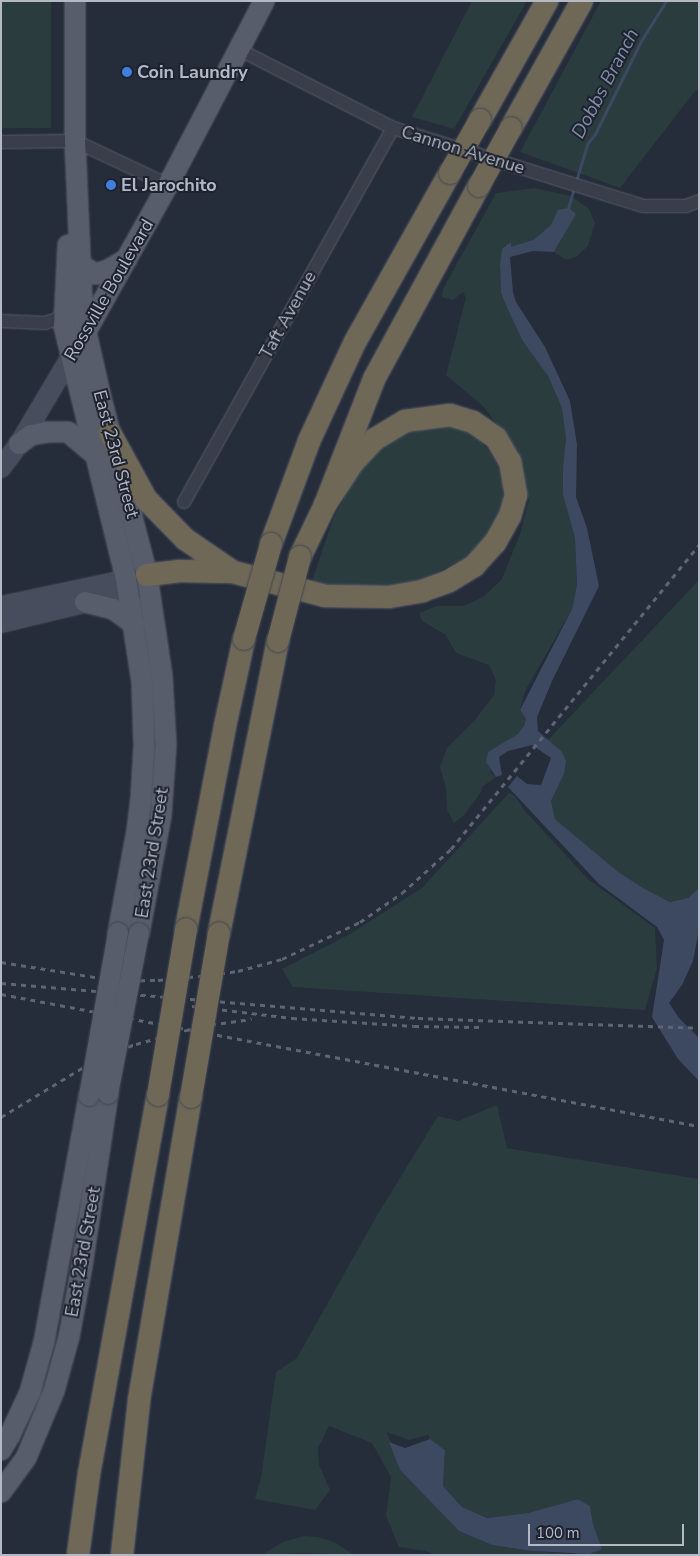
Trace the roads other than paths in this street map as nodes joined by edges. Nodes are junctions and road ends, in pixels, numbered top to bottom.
1 (75, 1) edge
2 (264, 1) edge
3 (547, 1) edge
4 (582, 1) edge
5 (240, 50) junction
6 (393, 128) junction
7 (75, 141) junction
8 (1, 142) edge
9 (168, 185) junction
10 (699, 201) edge
11 (127, 260) junction
12 (80, 264) junction
13 (63, 317) junction
14 (1, 321) edge
15 (86, 332) junction
16 (70, 358) junction
17 (110, 433) junction
18 (19, 444) junction
19 (95, 455) junction
20 (1, 468) edge
21 (184, 502) dead end
22 (325, 505) junction
23 (233, 572) junction
24 (137, 583) junction
25 (86, 602) junction
26 (1, 606) edge
27 (1, 622) edge
28 (134, 624) junction
29 (126, 1277) junction
30 (1, 1450) edge
31 (1, 1492) edge
32 (122, 1550) edge
33 (78, 1555) edge
34 (94, 1555) edge

1 - 7 main road, East 23rd Street
2 - 5 main road, Rossville Boulevard
3 - 29 highway, bridge
4 - 22 highway, bridge
5 - 6 street, Cannon Avenue
5 - 9 main road, Rossville Boulevard
6 - 10 street, Cannon Avenue
6 - 21 street, Taft Avenue
7 - 8 street
7 - 9 street
7 - 12 main road, East 23rd Street
7 - 13 main road, East 23rd Street
9 - 11 main road, Rossville Boulevard
11 - 12 main road
11 - 15 main road, Rossville Boulevard
12 - 15 main road, East 23rd Street
13 - 14 street
13 - 16 main road, East 23rd Street
15 - 16 main road, Rossville Boulevard
15 - 17 main road, East 23rd Street
16 - 18 main road, Rossville Boulevard
16 - 19 main road, East 23rd Street
17 - 23 highway
17 - 24 main road, East 23rd Street
18 - 19 main road
18 - 20 main road, Rossville Boulevard
19 - 24 main road, East 23rd Street
22 - 23 highway
22 - 32 highway, bridge
23 - 24 highway
24 - 25 main road
24 - 26 main road
24 - 28 main road, East 23rd Street
24 - 31 main road, East 23rd Street, bridge
25 - 27 main road
25 - 28 main road
28 - 30 main road, East 23rd Street, bridge
29 - 33 highway
29 - 34 highway

